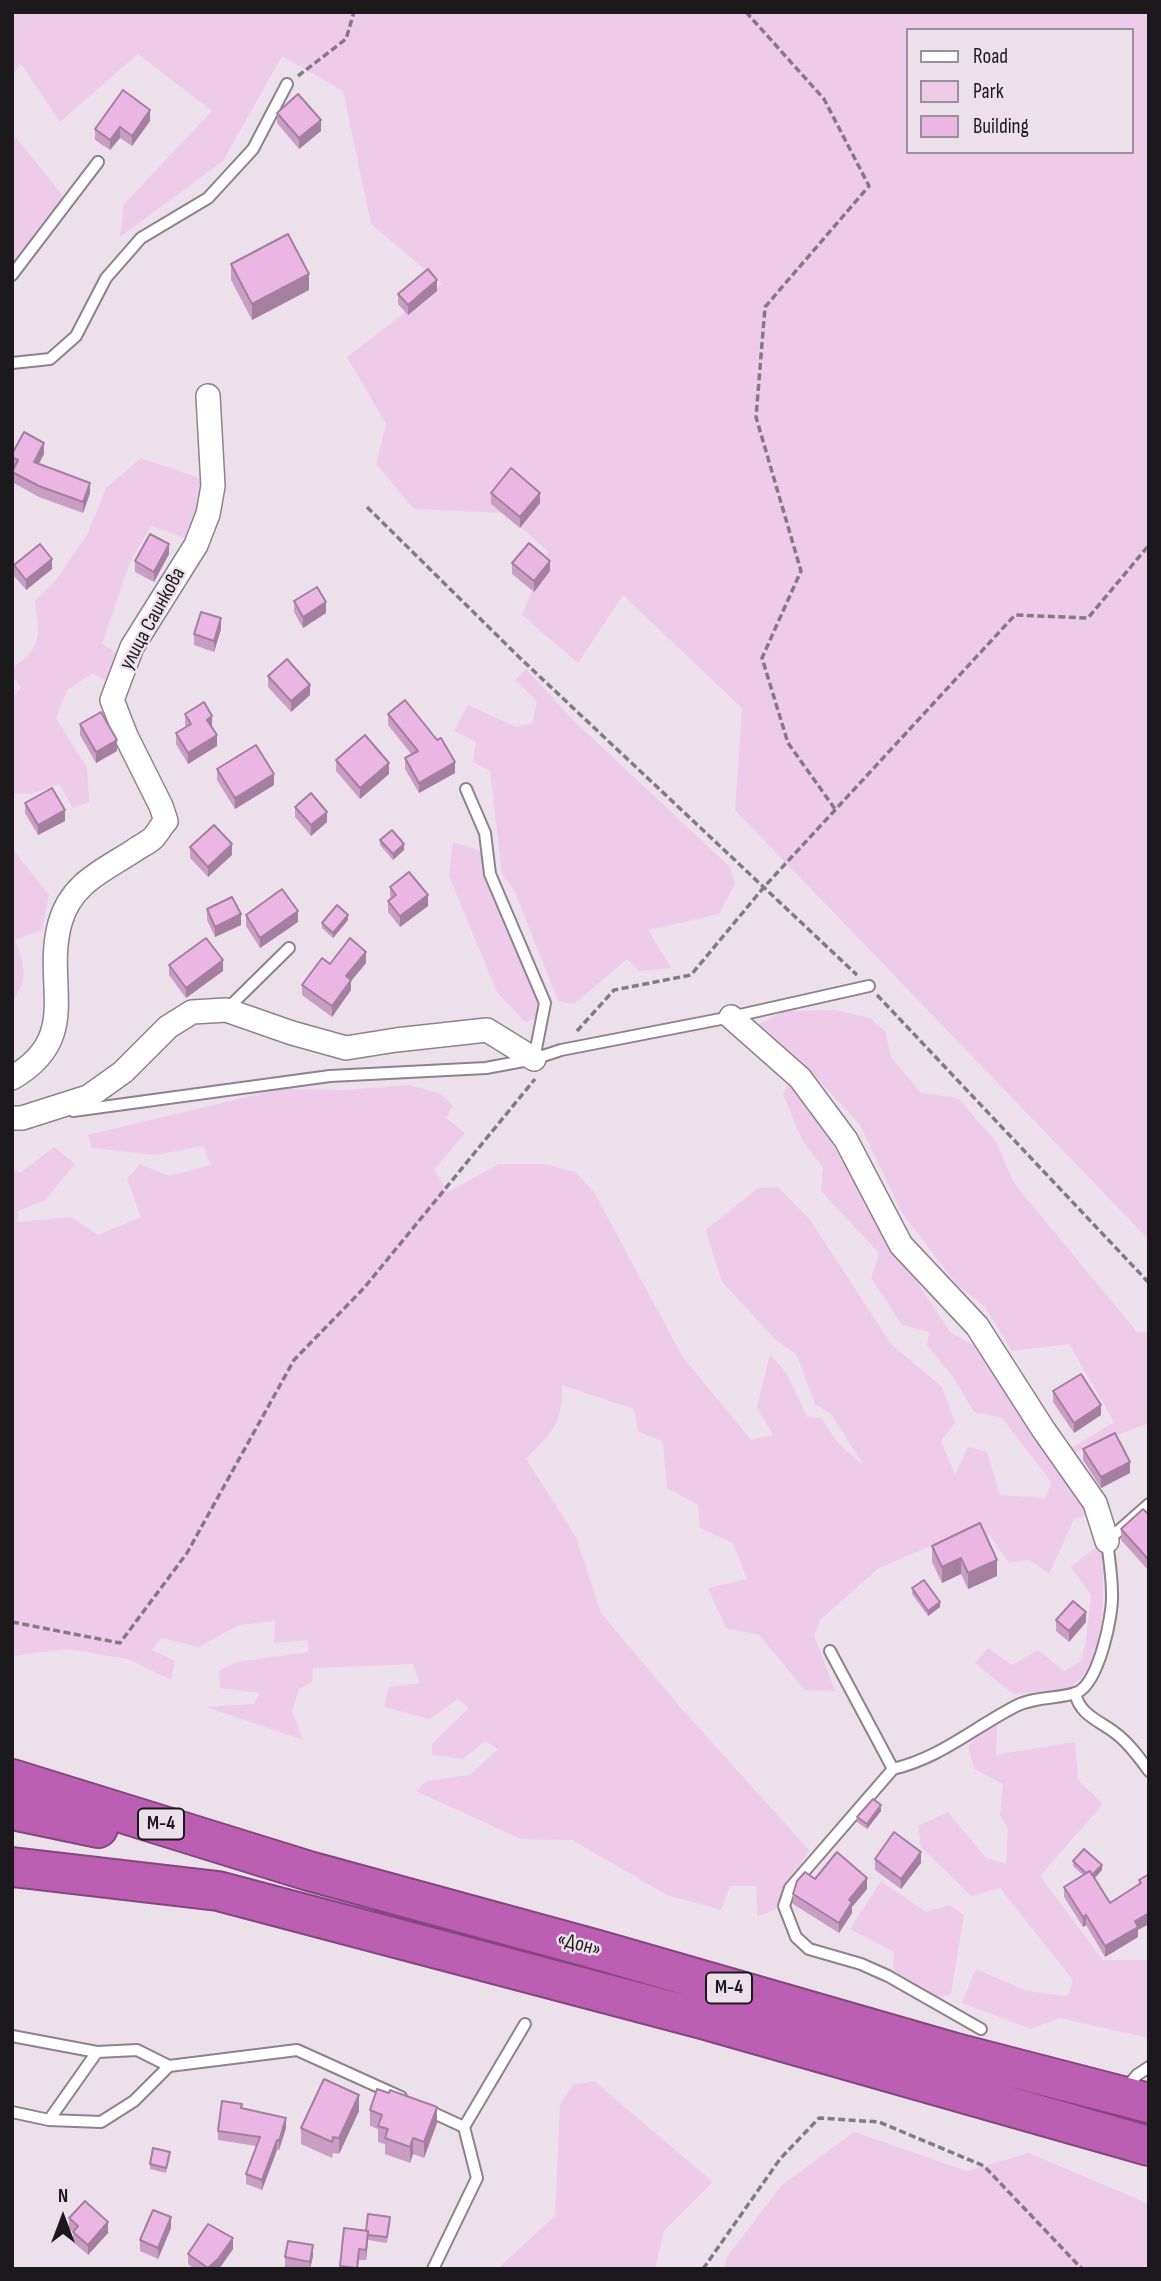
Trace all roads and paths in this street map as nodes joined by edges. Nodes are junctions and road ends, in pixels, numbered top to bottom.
1 (355, 12) edge
2 (746, 12) edge
3 (287, 85) joint
4 (98, 162) dead end
5 (12, 275) edge
6 (12, 363) edge
7 (208, 396) dead end
8 (368, 507) dead end
9 (1149, 545) edge
10 (466, 789) dead end
11 (835, 810) junction
12 (764, 887) junction
13 (289, 948) dead end
14 (869, 986) junction
15 (226, 1010) junction
16 (731, 1017) junction
17 (561, 1050) junction
18 (534, 1059) junction
19 (12, 1078) edge
20 (17, 1118) edge
21 (1149, 1283) edge
22 (1149, 1504) edge
23 (1107, 1541) junction
24 (12, 1622) edge
25 (830, 1651) dead end
26 (1074, 1693) junction
27 (893, 1769) junction
28 (1149, 1771) edge
29 (12, 1779) edge
30 (12, 1810) edge
31 (12, 1844) edge
32 (12, 1867) edge
33 (309, 1871) junction
34 (218, 1891) junction
35 (525, 2024) dead end
36 (981, 2029) dead end
37 (12, 2036) edge
38 (97, 2052) junction
39 (169, 2066) junction
40 (1149, 2067) edge
41 (1134, 2099) edge
42 (407, 2100) edge
43 (419, 2106) edge
44 (12, 2112) edge
45 (49, 2120) junction
46 (464, 2127) junction
47 (1149, 2146) edge
48 (433, 2269) edge
49 (704, 2269) edge
50 (1082, 2269) edge

1 - 3 path
2 - 11 path
3 - 6 lane
4 - 5 lane
7 - 19 street
8 - 12 path
9 - 11 path
10 - 18 lane
11 - 12 path
12 - 14 path
12 - 17 path
13 - 15 lane
14 - 16 lane
14 - 21 path
15 - 18 street
15 - 20 street
16 - 17 lane
16 - 23 street
17 - 18 lane
17 - 24 path
18 - 20 lane
22 - 23 lane
23 - 26 lane
25 - 27 lane
26 - 27 lane
26 - 28 lane
27 - 36 lane
29 - 33 highway, «Дон» / М-4
30 - 33 highway
31 - 34 highway
32 - 34 highway, «Дон» / М-4
33 - 41 highway, «Дон» / М-4
34 - 47 highway, «Дон» / М-4
35 - 46 lane
37 - 38 lane
38 - 39 lane
38 - 45 lane
39 - 42 lane
39 - 45 lane
40 - 41 lane
43 - 46 lane
44 - 45 lane
46 - 48 lane
49 - 50 path

